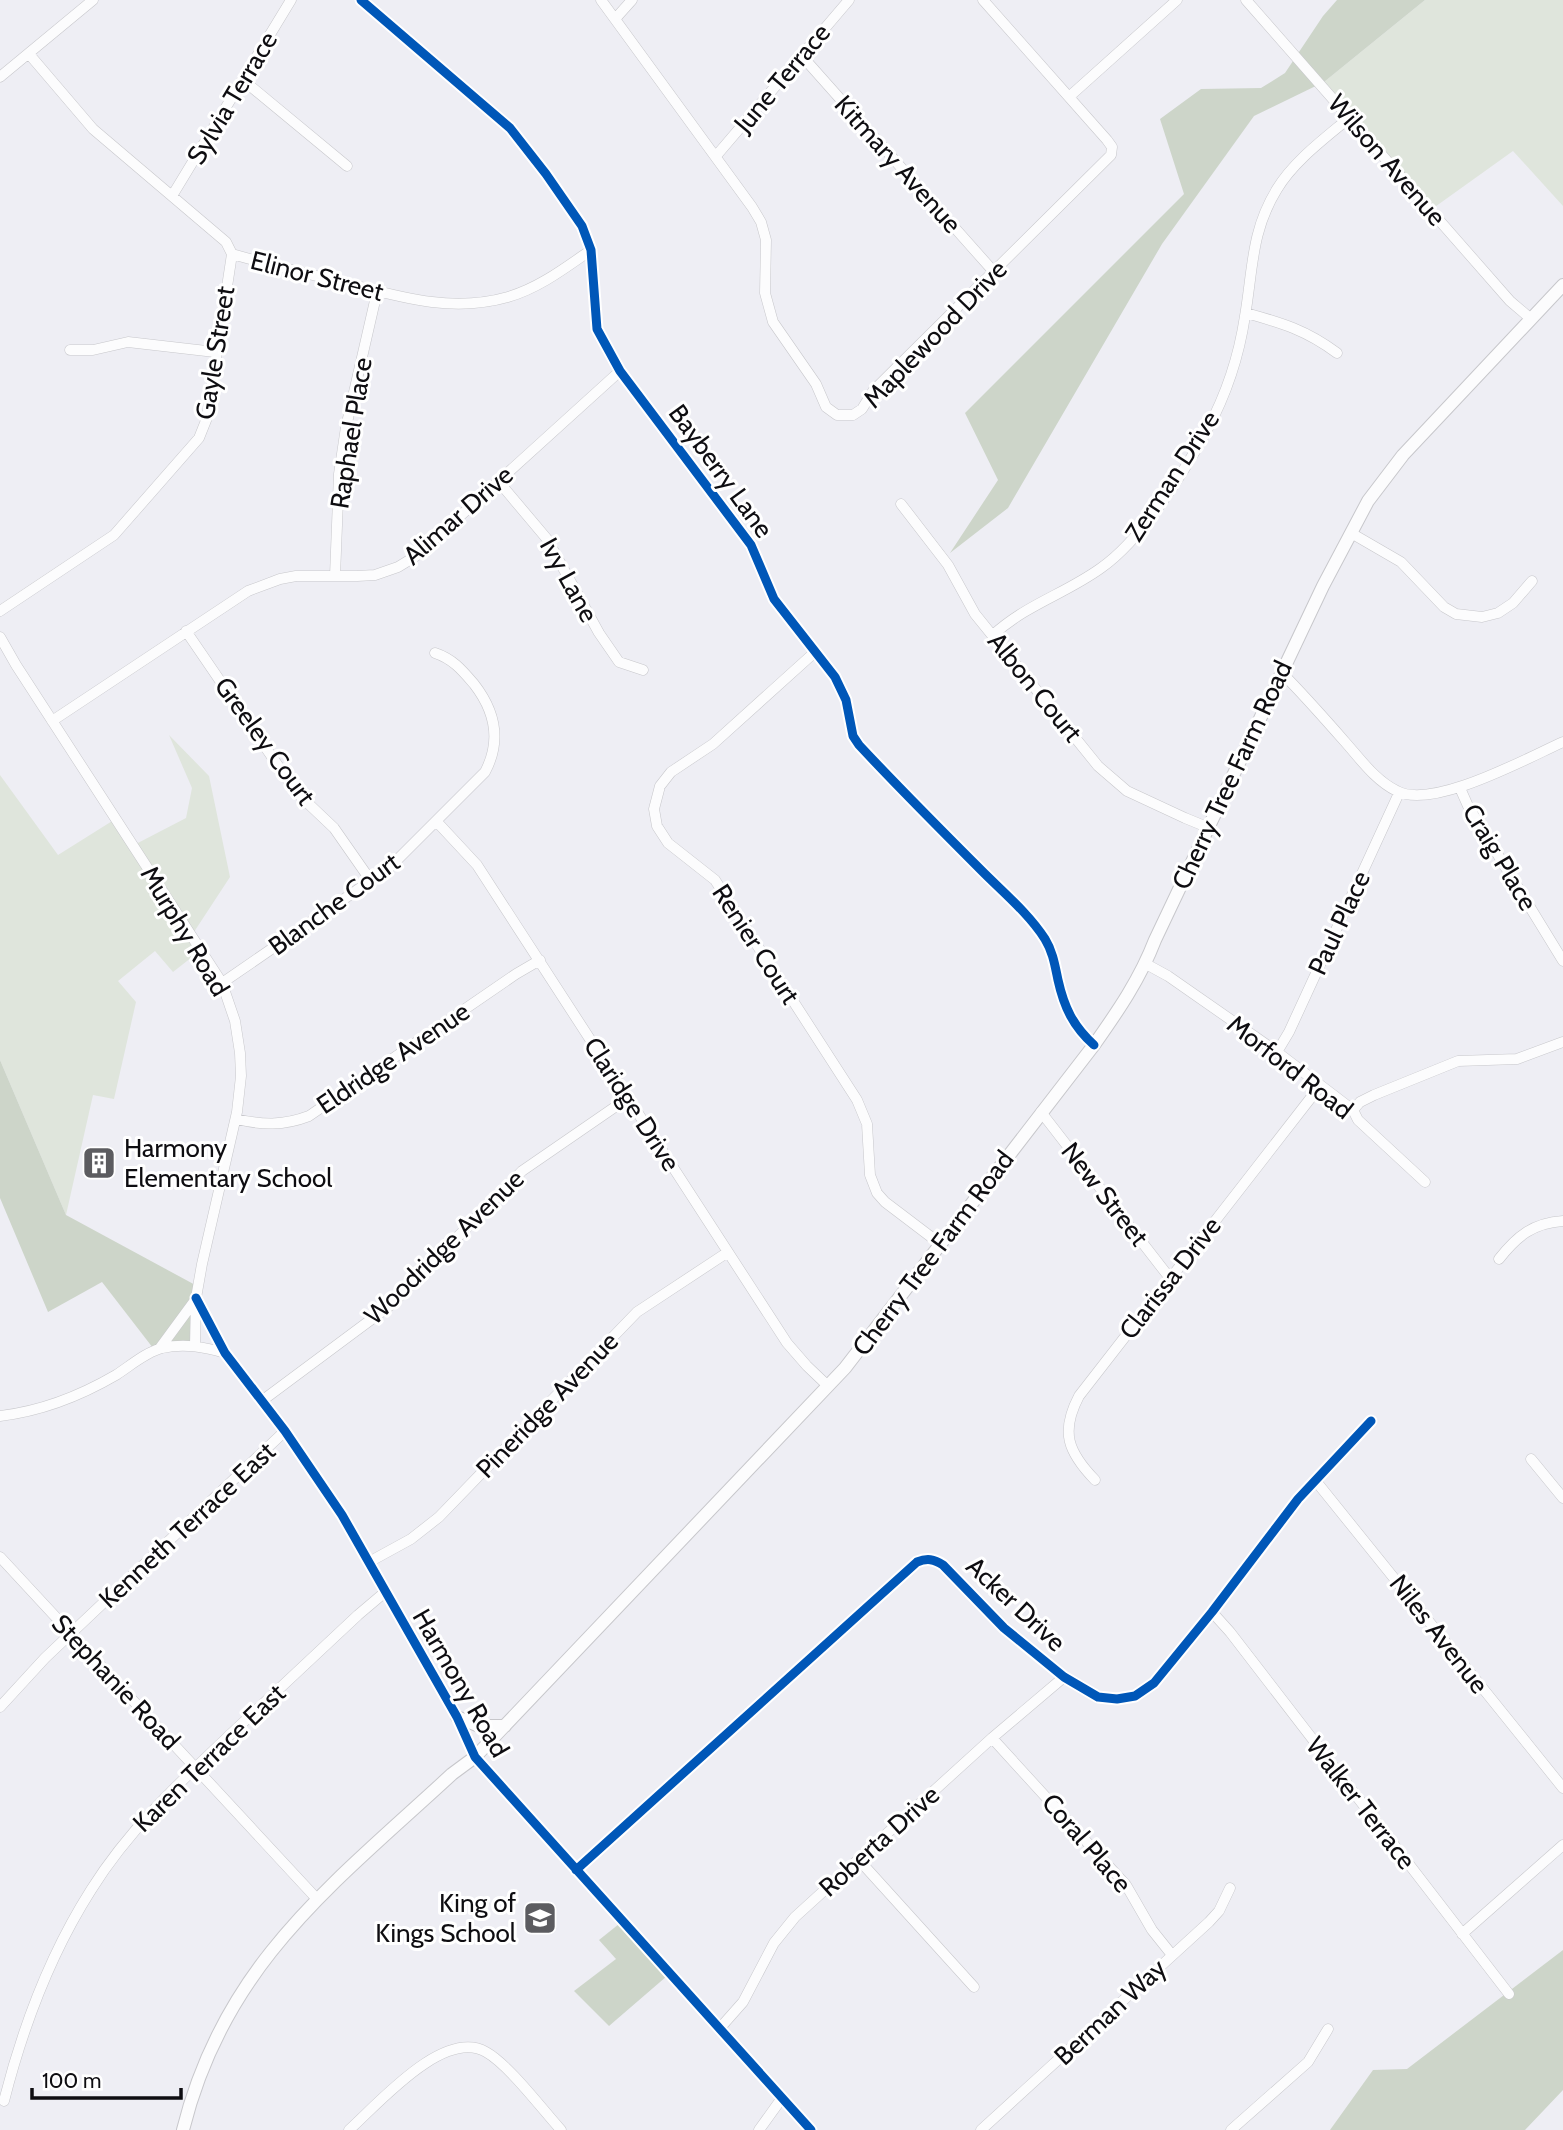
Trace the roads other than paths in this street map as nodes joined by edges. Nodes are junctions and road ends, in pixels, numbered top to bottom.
1 (93, 0) edge
2 (291, 0) edge
3 (361, 0) edge
4 (601, 0) edge
5 (632, 0) edge
6 (849, 0) edge
7 (983, 0) edge
8 (1177, 0) edge
9 (1246, 0) edge
10 (615, 19) junction
11 (29, 54) junction
12 (802, 56) junction
13 (0, 77) edge
14 (243, 80) junction
15 (1070, 96) junction
16 (1349, 118) junction
17 (716, 156) junction
18 (347, 166) dead end
19 (172, 196) junction
20 (591, 250) junction
21 (232, 254) junction
22 (994, 272) junction
23 (1563, 285) edge
24 (377, 292) junction
25 (1246, 313) junction
26 (1530, 318) junction
27 (70, 350) dead end
28 (215, 352) junction
29 (1337, 353) dead end
30 (620, 371) junction
31 (499, 482) junction
32 (901, 504) dead end
33 (1351, 533) junction
34 (335, 576) junction
35 (1532, 581) dead end
36 (0, 611) edge
37 (186, 631) junction
38 (993, 635) junction
39 (0, 637) edge
40 (815, 652) junction
41 (435, 653) dead end
42 (643, 670) dead end
43 (1281, 672) junction
44 (52, 721) junction
45 (1563, 742) edge
46 (1460, 788) junction
47 (1399, 793) junction
48 (437, 822) junction
49 (1207, 827) junction
50 (370, 881) junction
51 (540, 960) junction
52 (1563, 961) edge
53 (1146, 964) junction
54 (222, 983) junction
55 (1563, 1042) edge
56 (1094, 1045) junction
57 (1277, 1052) junction
58 (1320, 1086) junction
59 (628, 1098) junction
60 (1353, 1110) junction
61 (1041, 1112) junction
62 (236, 1119) junction
63 (1425, 1182) dead end
64 (1563, 1221) edge
65 (939, 1244) junction
66 (728, 1252) junction
67 (1499, 1259) dead end
68 (1169, 1277) junction
69 (196, 1298) junction
70 (195, 1345) junction
71 (160, 1348) junction
72 (225, 1353) junction
73 (828, 1386) junction
74 (263, 1400) junction
75 (0, 1415) edge
76 (1371, 1421) dead end
77 (285, 1431) junction
78 (1531, 1459) dead end
79 (1095, 1480) dead end
80 (1315, 1480) junction
81 (1563, 1498) edge
82 (0, 1557) edge
83 (369, 1562) junction
84 (384, 1593) junction
85 (1212, 1612) junction
86 (71, 1634) junction
87 (1064, 1677) junction
88 (0, 1707) edge
89 (457, 1717) junction
90 (505, 1726) junction
91 (992, 1738) junction
92 (475, 1757) junction
93 (195, 1767) junction
94 (1563, 1788) edge
95 (1563, 1845) edge
96 (859, 1860) junction
97 (576, 1870) junction
98 (1230, 1888) dead end
99 (317, 1899) junction
100 (1462, 1934) junction
101 (1172, 1955) junction
102 (974, 1987) dead end
103 (1509, 1994) dead end
104 (720, 2028) junction
105 (1328, 2029) dead end
106 (782, 2098) junction
107 (4, 2101) dead end
108 (183, 2130) edge
109 (349, 2130) edge
110 (561, 2130) edge
111 (759, 2130) edge
112 (811, 2130) edge
113 (982, 2130) edge
114 (1231, 2130) edge

1 - 11 street
2 - 14 street, Sylvia Terrace
3 - 20 street, Bayberry Lane
4 - 10 street, Maplewood Drive
5 - 10 street
6 - 12 street, June Terrace
7 - 15 street, Maplewood Drive
8 - 15 street
9 - 16 street, Wilson Avenue
10 - 17 street, Maplewood Drive
11 - 13 street
11 - 19 street, Elinor Street
12 - 17 street, June Terrace
12 - 22 street, Kitmary Avenue
14 - 18 street
14 - 19 street, Sylvia Terrace
15 - 22 street, Maplewood Drive
16 - 25 street, Zerman Drive
16 - 26 street, Wilson Avenue
17 - 22 street, Maplewood Drive
19 - 21 street, Elinor Street
20 - 24 street, Elinor Street
20 - 30 street, Bayberry Lane
21 - 24 street, Elinor Street
21 - 28 street, Gayle Street
23 - 26 main road, Cherry Tree Farm Road
24 - 34 street, Raphael Place
25 - 29 street
25 - 38 street, Zerman Drive
26 - 33 main road, Cherry Tree Farm Road
27 - 28 street
28 - 36 street, Gayle Street
30 - 31 street, Alimar Drive
30 - 40 street, Bayberry Lane
31 - 34 street, Alimar Drive
31 - 42 street, Ivy Lane
32 - 38 street, Albon Court
33 - 35 street
33 - 43 main road, Cherry Tree Farm Road
34 - 37 street, Alimar Drive
37 - 44 street, Alimar Drive
37 - 50 street, Greeley Court
38 - 49 street, Albon Court
39 - 44 street, Murphy Road
40 - 56 street, Bayberry Lane
40 - 65 street, Renier Court
41 - 48 street, Blanche Court
43 - 47 street
43 - 49 main road, Cherry Tree Farm Road
44 - 54 street, Murphy Road
45 - 46 street
46 - 47 street
46 - 52 street, Craig Place
47 - 57 street, Paul Place
48 - 50 street, Blanche Court
48 - 51 street, Claridge Drive
49 - 53 main road, Cherry Tree Farm Road
50 - 54 street, Blanche Court
51 - 59 street, Claridge Drive
51 - 62 street, Eldridge Avenue
53 - 56 main road, Cherry Tree Farm Road
53 - 57 street, Morford Road
54 - 62 street, Murphy Road
55 - 60 street
56 - 61 main road, Cherry Tree Farm Road
57 - 58 street, Morford Road
58 - 60 street, Morford Road
58 - 68 street, Clarissa Drive
59 - 66 street, Claridge Drive
59 - 74 street, Woodridge Avenue
60 - 63 street, Morford Road
61 - 65 main road, Cherry Tree Farm Road
61 - 68 street, New Street
62 - 69 street, Murphy Road
64 - 67 street
65 - 73 main road, Cherry Tree Farm Road
66 - 73 street, Claridge Drive
66 - 83 street, Pineridge Avenue
68 - 79 street, Clarissa Drive
69 - 70 street, Murphy Road
69 - 71 street
69 - 72 street, Harmony Road
70 - 71 street
70 - 72 street
71 - 75 street
72 - 74 street, Harmony Road
73 - 90 main road, Cherry Tree Farm Road
74 - 77 street, Harmony Road
76 - 80 street, Acker Drive
77 - 83 street, Harmony Road
77 - 86 street, Kenneth Terrace East
78 - 81 street
80 - 85 street, Acker Drive
80 - 94 street, Niles Avenue
82 - 86 street, Stephanie Road
83 - 84 street, Harmony Road
84 - 89 street, Harmony Road
84 - 93 street, Karen Terrace East
85 - 87 street, Acker Drive
85 - 100 street, Walker Terrace
86 - 88 street, Kenneth Terrace East
86 - 93 street, Stephanie Road
87 - 91 street, Roberta Drive
87 - 97 street, Acker Drive
89 - 90 main road
89 - 92 street, Harmony Road
90 - 92 main road, Cherry Tree Farm Road
91 - 96 street, Roberta Drive
91 - 101 street, Coral Place
92 - 97 street, Harmony Road
92 - 99 main road, Cherry Tree Farm Road
93 - 99 street, Stephanie Road
93 - 107 street, Karen Terrace East
95 - 100 street
96 - 102 street
96 - 104 street, Roberta Drive
97 - 104 street, Harmony Road
98 - 101 street, Berman Way
99 - 108 main road, Cherry Tree Farm Road
100 - 103 street, Walker Terrace
101 - 113 street, Berman Way
104 - 106 street, Harmony Road
105 - 114 street
106 - 111 street
106 - 112 street, Harmony Road
109 - 110 street

